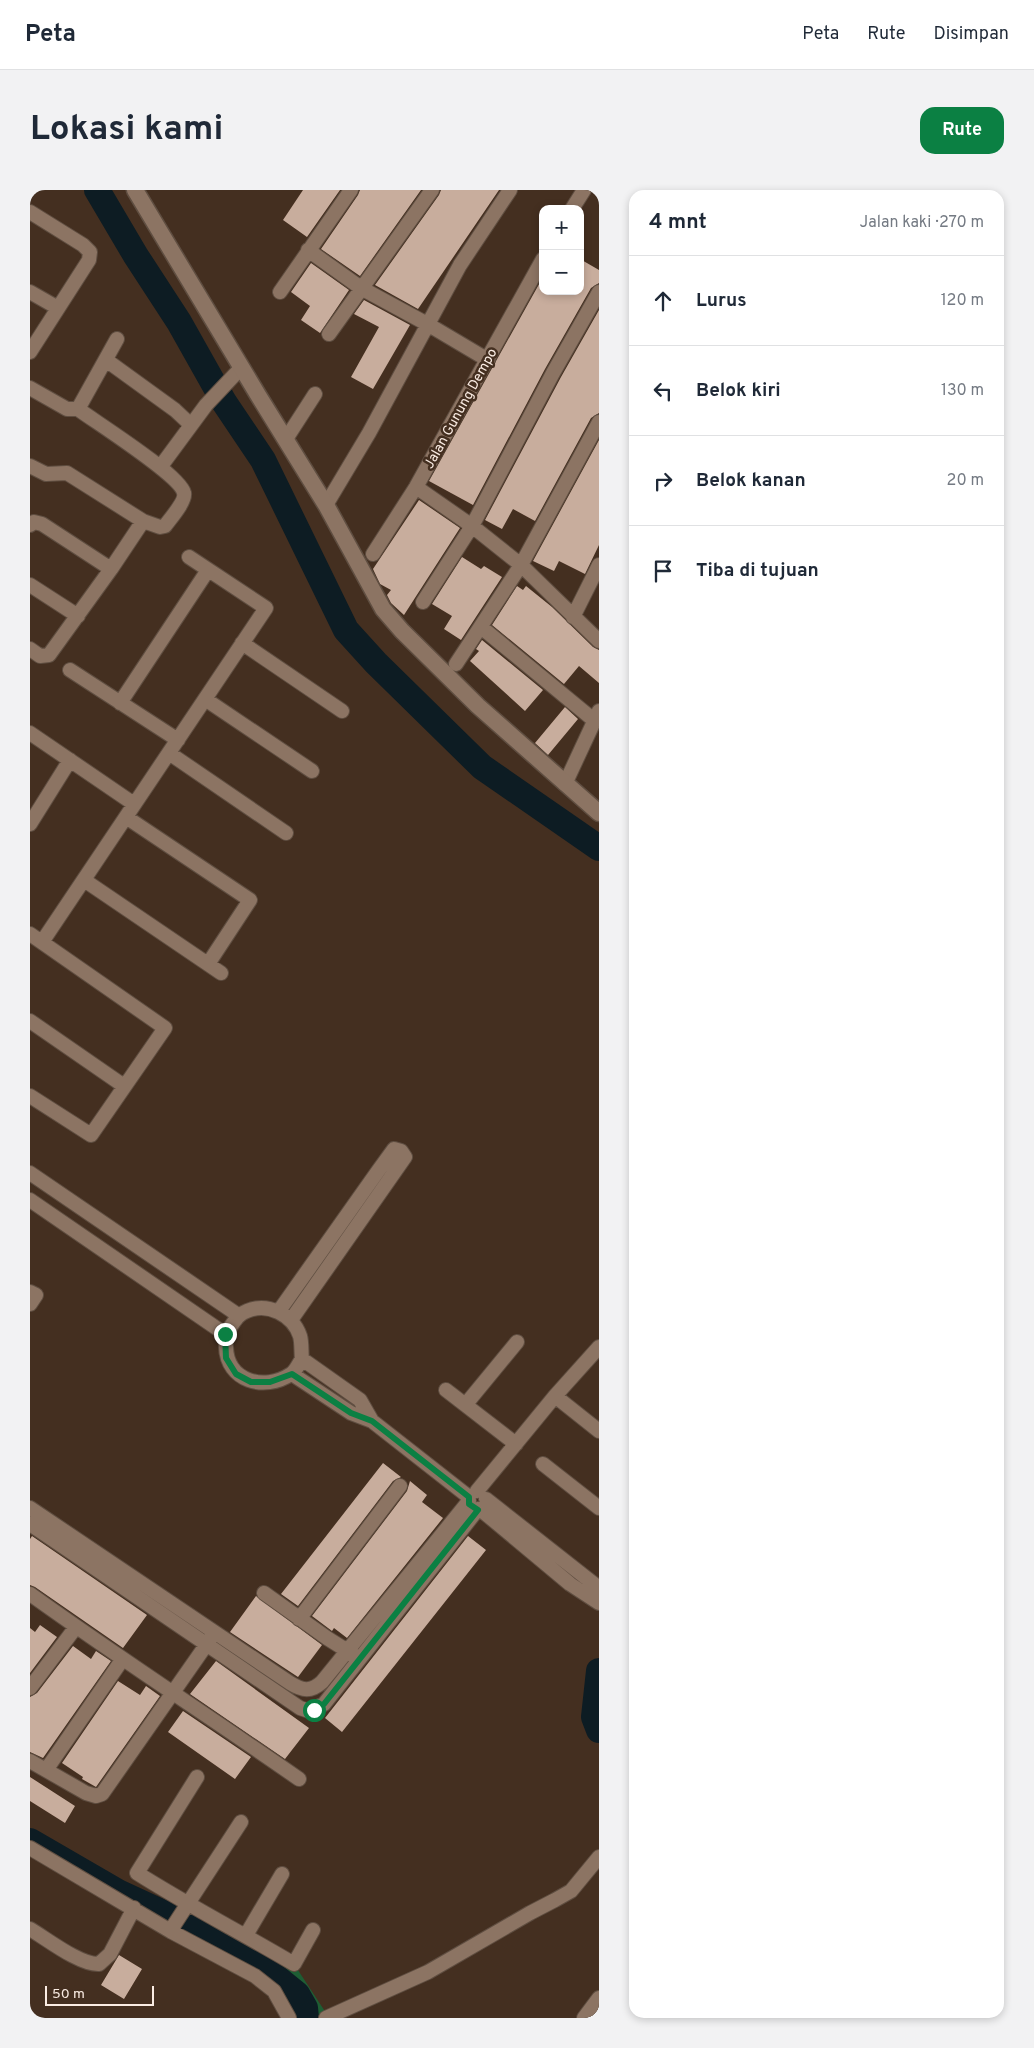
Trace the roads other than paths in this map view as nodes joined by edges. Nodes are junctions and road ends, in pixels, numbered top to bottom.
1 (135, 190) edge
2 (350, 190) edge
3 (432, 190) edge
4 (510, 190) edge
5 (584, 190) edge
6 (575, 205) edge
7 (30, 212) edge
8 (308, 250) junction
9 (539, 266) edge
10 (361, 288) junction
11 (30, 292) edge
12 (280, 292) dead end
13 (599, 292) edge
14 (58, 308) junction
15 (429, 324) junction
16 (329, 334) dead end
17 (117, 339) dead end
18 (30, 352) edge
19 (106, 360) junction
20 (488, 360) junction
21 (241, 368) junction
22 (30, 388) edge
23 (315, 394) dead end
24 (78, 409) junction
25 (599, 422) edge
26 (191, 425) junction
27 (286, 439) junction
28 (30, 466) edge
29 (161, 466) junction
30 (416, 487) junction
31 (326, 505) junction
32 (143, 521) junction
33 (30, 525) edge
34 (472, 526) junction
35 (373, 554) dead end
36 (189, 558) dead end
37 (521, 565) junction
38 (599, 565) edge
39 (111, 569) junction
40 (208, 570) junction
41 (30, 585) edge
42 (423, 602) dead end
43 (78, 616) junction
44 (573, 617) junction
45 (481, 627) junction
46 (599, 641) edge
47 (242, 643) junction
48 (30, 649) edge
49 (456, 664) dead end
50 (70, 670) dead end
51 (205, 699) junction
52 (120, 703) junction
53 (342, 711) dead end
54 (597, 716) edge
55 (30, 733) edge
56 (178, 740) junction
57 (169, 753) junction
58 (70, 760) junction
59 (312, 771) dead end
60 (565, 784) junction
61 (134, 804) junction
62 (599, 813) edge
63 (126, 816) junction
64 (30, 824) edge
65 (286, 832) dead end
66 (84, 880) junction
67 (30, 934) edge
68 (42, 942) junction
69 (208, 964) junction
70 (221, 973) dead end
71 (30, 1021) edge
72 (124, 1086) junction
73 (30, 1096) edge
74 (30, 1173) edge
75 (30, 1200) edge
76 (30, 1292) edge
77 (30, 1304) edge
78 (279, 1311) junction
79 (238, 1315) junction
80 (291, 1320) junction
81 (225, 1334) junction
82 (517, 1342) dead end
83 (598, 1350) edge
84 (302, 1359) junction
85 (292, 1374) junction
86 (446, 1390) dead end
87 (555, 1396) junction
88 (466, 1404) junction
89 (372, 1421) junction
90 (599, 1431) edge
91 (516, 1444) junction
92 (543, 1464) dead end
93 (400, 1486) dead end
94 (477, 1501) junction
95 (599, 1508) edge
96 (31, 1510) edge
97 (30, 1524) edge
98 (599, 1588) edge
99 (264, 1593) dead end
100 (30, 1594) edge
101 (599, 1603) edge
102 (299, 1619) junction
103 (76, 1627) junction
104 (215, 1631) junction
105 (207, 1646) junction
106 (347, 1651) junction
107 (360, 1659) junction
108 (122, 1660) junction
109 (30, 1688) edge
110 (312, 1689) junction
111 (173, 1692) junction
112 (324, 1704) junction
113 (30, 1760) edge
114 (46, 1770) junction
115 (197, 1777) dead end
116 (299, 1779) dead end
117 (241, 1822) dead end
118 (30, 1848) edge
119 (599, 1857) edge
120 (282, 1874) dead end
121 (188, 1905) junction
122 (134, 1908) junction
123 (173, 1928) junction
124 (30, 1929) edge
125 (314, 1930) dead end
126 (246, 1936) junction
127 (599, 1998) edge
128 (327, 2017) edge
129 (289, 2018) edge
130 (584, 2018) edge

1 - 21 street
2 - 8 street
3 - 10 street
4 - 15 street
5 - 6 street
7 - 14 street
8 - 10 street
8 - 12 street
9 - 20 street, Jalan Gunung Dempo
10 - 15 street
10 - 16 street
11 - 14 street
13 - 34 street
14 - 18 street
15 - 20 street
15 - 31 street
17 - 19 street
19 - 24 street
19 - 26 street
20 - 30 street, Jalan Gunung Dempo
21 - 26 street
21 - 27 street
22 - 24 street
23 - 27 street
24 - 29 street
25 - 37 street
26 - 29 street
27 - 31 street
28 - 32 street
29 - 32 street
30 - 34 street
30 - 35 street, Jalan Gunung Dempo
31 - 60 street
32 - 39 street
33 - 39 street
34 - 37 street
34 - 42 street
36 - 40 street
37 - 44 street
37 - 45 street
38 - 44 street
39 - 43 street
40 - 47 street
40 - 52 street
41 - 43 street
43 - 48 street
44 - 46 street
45 - 49 street
45 - 54 street
47 - 51 street
47 - 53 street
50 - 52 street
51 - 56 street
51 - 59 street
52 - 56 street
54 - 60 street
55 - 58 street
56 - 57 street
57 - 61 street
57 - 65 street
58 - 61 street
58 - 64 street
60 - 62 street
61 - 63 street
63 - 66 street
63 - 69 street
66 - 68 street
66 - 69 street
67 - 68 street
68 - 72 street
69 - 70 street
71 - 72 street
72 - 73 street
74 - 79 street
75 - 81 street
76 - 77 street
78 - 79 street
78 - 80 street
78 - 80 street
79 - 81 street
80 - 84 street
81 - 85 street
82 - 88 street
83 - 87 street
84 - 85 street
84 - 89 street
85 - 89 street
86 - 88 street
87 - 90 street
87 - 91 street
88 - 91 street
89 - 94 street
91 - 94 street
92 - 95 street
93 - 102 street
94 - 98 street
94 - 101 street
94 - 106 street
94 - 107 street
96 - 104 street
97 - 105 street
99 - 102 street
100 - 103 street
102 - 106 street
103 - 108 street
103 - 109 street
104 - 105 street
104 - 110 street
105 - 111 street
105 - 112 street
106 - 107 street
106 - 110 street
107 - 112 street
108 - 111 street
108 - 114 street
110 - 112 street
111 - 114 street
111 - 116 street
113 - 114 street
115 - 121 street
117 - 121 street
118 - 122 street
119 - 128 street
120 - 126 street
121 - 123 street
121 - 126 street
122 - 123 street
122 - 124 street
123 - 129 street
125 - 126 street
127 - 130 street

